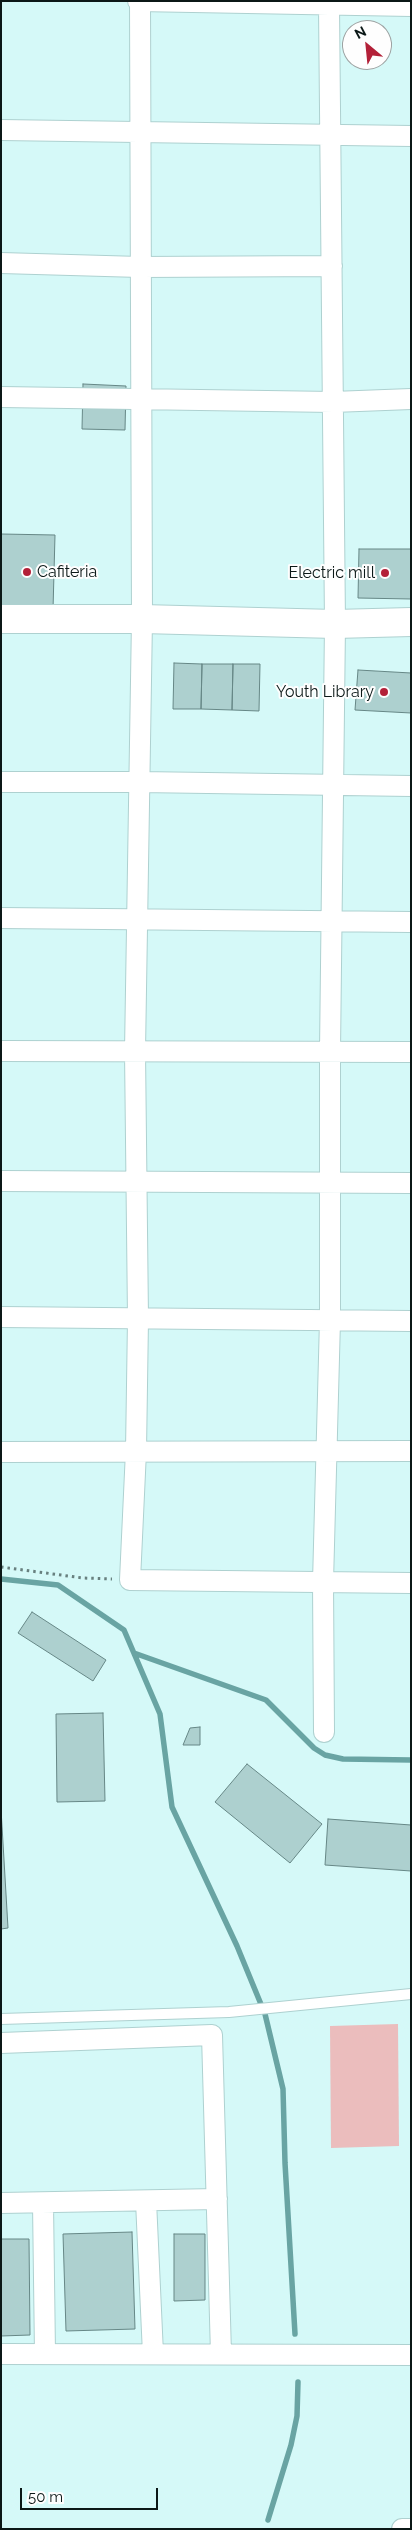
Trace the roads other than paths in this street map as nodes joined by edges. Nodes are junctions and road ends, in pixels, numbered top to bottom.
1 (139, 1) edge
2 (329, 6) junction
3 (411, 6) edge
4 (1, 130) edge
5 (138, 130) junction
6 (331, 136) junction
7 (411, 136) edge
8 (1, 263) edge
9 (332, 266) junction
10 (140, 267) junction
11 (1, 398) edge
12 (141, 399) junction
13 (411, 399) edge
14 (333, 402) junction
15 (1, 618) edge
16 (142, 619) junction
17 (411, 622) edge
18 (335, 624) junction
19 (1, 782) edge
20 (140, 782) junction
21 (333, 786) junction
22 (411, 786) edge
23 (1, 918) edge
24 (138, 919) junction
25 (332, 922) junction
26 (411, 922) edge
27 (1, 1051) edge
28 (135, 1051) junction
29 (330, 1051) junction
30 (411, 1052) edge
31 (1, 1181) edge
32 (136, 1182) junction
33 (331, 1183) junction
34 (411, 1183) edge
35 (1, 1317) edge
36 (138, 1318) junction
37 (330, 1320) junction
38 (411, 1321) edge
39 (136, 1451) junction
40 (327, 1451) junction
41 (411, 1451) edge
42 (1, 1452) edge
43 (323, 1582) junction
44 (411, 1583) edge
45 (324, 1732) dead end
46 (411, 1994) edge
47 (1, 2019) edge
48 (1, 2043) edge
49 (217, 2199) junction
50 (146, 2200) junction
51 (1, 2203) edge
52 (43, 2203) junction
53 (1, 2354) edge
54 (45, 2354) junction
55 (153, 2354) junction
56 (221, 2354) junction
57 (411, 2355) edge
58 (402, 2529) edge
59 (411, 2529) edge

1 - 2 street
1 - 5 street
2 - 3 street
2 - 6 street
4 - 5 street
5 - 6 street
5 - 10 street
6 - 7 street
6 - 9 street
8 - 10 street
9 - 10 street
9 - 14 street
10 - 12 street
11 - 12 street
12 - 14 street
12 - 16 street
13 - 14 street
14 - 18 street
15 - 16 street
16 - 18 street
16 - 20 street
17 - 18 street
18 - 21 street
19 - 20 street
20 - 21 street
20 - 24 street
21 - 22 street
21 - 25 street
23 - 24 street
24 - 25 street
24 - 28 street
25 - 26 street
25 - 29 street
27 - 28 street
28 - 29 street
28 - 32 street
29 - 30 street
29 - 33 street
31 - 32 street
32 - 33 street
32 - 36 street
33 - 34 street
33 - 37 street
35 - 36 street
36 - 37 street
36 - 39 street
37 - 38 street
37 - 40 street
39 - 40 street
39 - 42 street
39 - 43 street
40 - 41 street
40 - 43 street
43 - 44 street
43 - 45 street
46 - 47 lane
48 - 49 street
49 - 50 street
49 - 56 street
50 - 52 street
50 - 55 street
51 - 52 street
52 - 54 street
53 - 54 street
54 - 55 street
55 - 56 street
56 - 57 street
58 - 59 street

